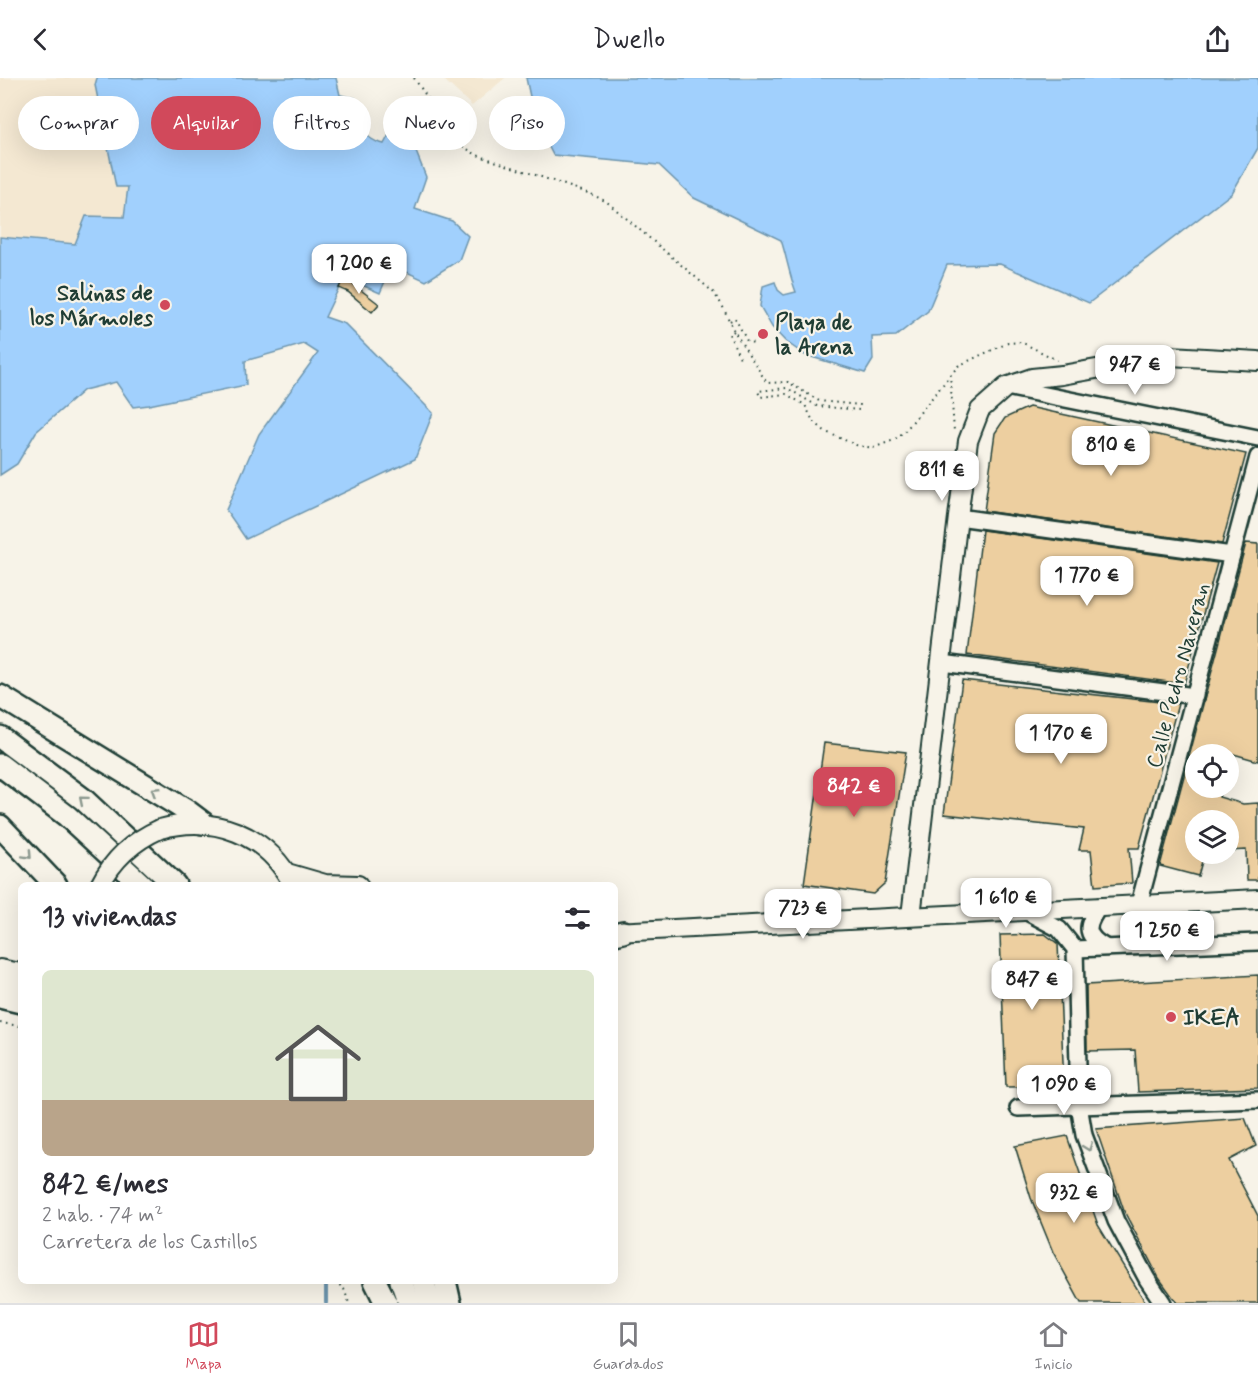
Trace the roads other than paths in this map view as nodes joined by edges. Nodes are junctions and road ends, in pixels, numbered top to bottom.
1 (1258, 361) edge
2 (1006, 387) junction
3 (1258, 438) edge
4 (1258, 457) edge
5 (958, 517) junction
6 (1232, 555) junction
7 (942, 663) junction
8 (0, 696) edge
9 (1195, 696) junction
10 (0, 737) edge
11 (0, 765) edge
12 (203, 823) junction
13 (0, 826) edge
14 (290, 879) edge
15 (53, 882) edge
16 (102, 882) edge
17 (139, 882) edge
18 (172, 882) edge
19 (311, 882) edge
20 (1258, 899) edge
21 (1139, 904) junction
22 (1100, 906) junction
23 (1021, 910) junction
24 (911, 916) junction
25 (618, 933) edge
26 (1258, 942) edge
27 (1106, 947) junction
28 (1075, 949) junction
29 (0, 969) edge
30 (18, 972) edge
31 (0, 984) edge
32 (18, 987) edge
33 (0, 997) edge
34 (18, 1001) edge
35 (1257, 1102) edge
36 (1079, 1106) junction
37 (1018, 1108) dead end
38 (377, 1284) edge
39 (402, 1284) edge
40 (424, 1284) edge
41 (439, 1284) edge
42 (446, 1284) edge
43 (387, 1303) edge
44 (409, 1303) edge
45 (430, 1303) edge
46 (443, 1303) edge
47 (450, 1303) edge
48 (1163, 1303) edge

1 - 2 main road
2 - 3 street
2 - 5 main road
4 - 6 street, Calle Pedro Naveran
5 - 6 street
5 - 7 main road
6 - 9 street, Calle Pedro Naveran
7 - 9 street
7 - 24 main road
12 -> 8 highway
9 - 21 street, Calle Pedro Naveran
18 -> 10 highway
11 - 17 highway
12 - 14 main road
12 - 16 main road, bridge
13 -> 15 highway
14 - 19 main road
20 - 21 main road
21 - 22 main road
22 - 23 main road
22 - 27 street
23 - 24 main road
23 - 28 street
24 - 25 main road
26 - 27 street
27 - 28 street
28 - 36 street
29 - 30 main road
31 - 32 main road
33 - 34 highway
35 - 36 street
36 - 37 street
36 -> 48 street
38 - 43 highway
39 - 44 highway
40 - 45 highway
41 - 46 highway
42 - 47 highway

